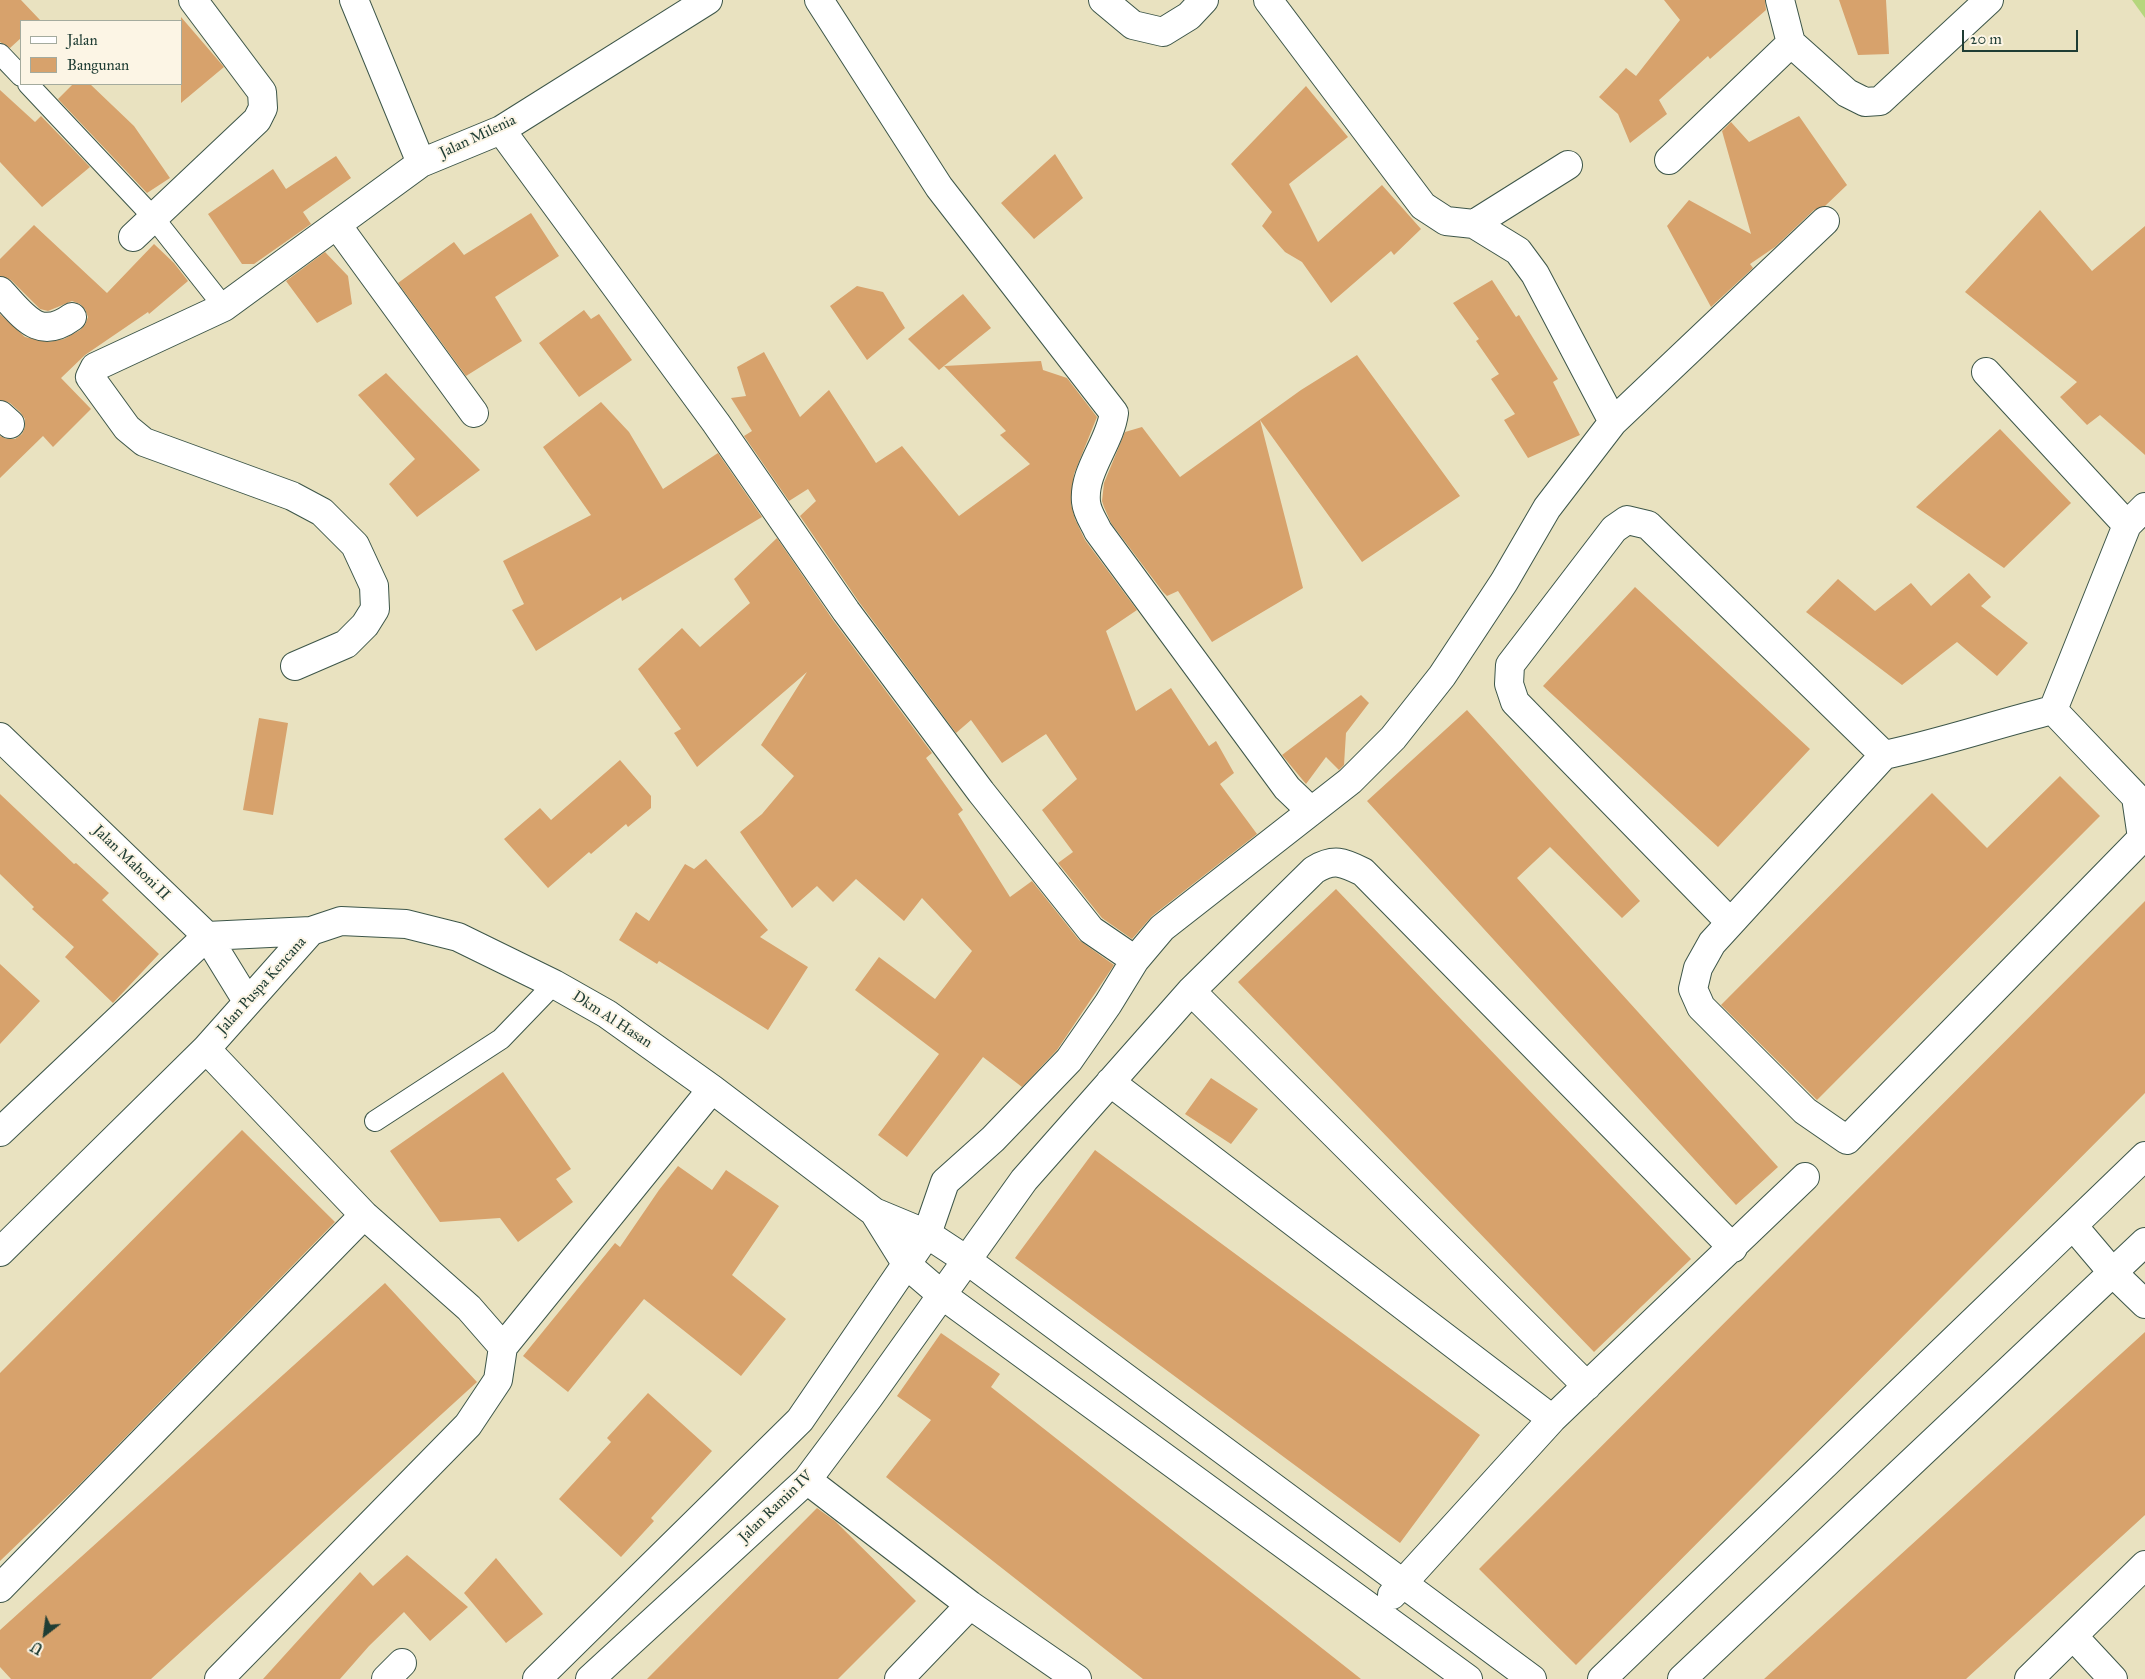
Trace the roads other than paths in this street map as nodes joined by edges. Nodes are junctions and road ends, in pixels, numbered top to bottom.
1 (193, 0) edge
2 (354, 0) edge
3 (708, 0) edge
4 (819, 0) edge
5 (1103, 0) edge
6 (1204, 0) edge
7 (1268, 0) edge
8 (1780, 0) edge
9 (1989, 0) edge
10 (1791, 43) junction
11 (0, 54) edge
12 (20, 75) edge
13 (29, 85) edge
14 (501, 130) junction
15 (1670, 160) dead end
16 (422, 163) junction
17 (1568, 165) dead end
18 (153, 217) junction
19 (1825, 221) dead end
20 (1474, 224) junction
21 (337, 225) junction
22 (133, 237) dead end
23 (0, 291) edge
24 (224, 307) junction
25 (72, 317) dead end
26 (1986, 372) dead end
27 (474, 413) dead end
28 (1613, 422) junction
29 (2136, 516) edge
30 (295, 666) dead end
31 (2053, 710) junction
32 (0, 736) edge
33 (1884, 755) junction
34 (2140, 798) edge
35 (1311, 811) junction
36 (2144, 837) edge
37 (1730, 922) junction
38 (311, 931) junction
39 (206, 936) junction
40 (1135, 960) junction
41 (554, 984) junction
42 (1191, 991) junction
43 (247, 1001) junction
44 (206, 1048) junction
45 (1110, 1082) junction
46 (712, 1088) junction
47 (375, 1121) dead end
48 (0, 1132) edge
49 (2145, 1156) edge
50 (1805, 1177) dead end
51 (874, 1212) junction
52 (364, 1215) junction
53 (2074, 1227) junction
54 (928, 1234) junction
55 (2145, 1242) edge
56 (1733, 1248) junction
57 (0, 1252) edge
58 (968, 1261) junction
59 (907, 1265) junction
60 (2114, 1274) junction
61 (942, 1295) junction
62 (2145, 1304) edge
63 (503, 1347) junction
64 (1587, 1386) junction
65 (1552, 1419) junction
66 (807, 1480) junction
67 (2145, 1566) edge
68 (1404, 1583) junction
69 (0, 1588) edge
70 (970, 1605) junction
71 (1377, 1610) junction
72 (2072, 1636) junction
73 (218, 1679) edge
74 (537, 1679) edge
75 (590, 1679) edge
76 (899, 1679) edge
77 (1077, 1679) edge
78 (1468, 1679) edge
79 (1532, 1679) edge
80 (1602, 1679) edge
81 (1682, 1679) edge
82 (2029, 1679) edge
83 (2113, 1679) edge

1 - 18 street
2 - 16 street, Jalan Milenia
3 - 14 street, Jalan Milenia
4 - 35 street
5 - 6 street
7 - 20 street
8 - 10 street
9 - 10 street
10 - 15 street
11 - 12 lane
13 - 18 lane
14 - 16 street, Jalan Milenia
14 - 40 street
16 - 21 street
17 - 20 street
18 - 22 street
18 - 24 lane
19 - 28 street
20 - 28 street
21 - 24 street
21 - 27 street
23 - 25 street
24 - 30 street
26 - 29 street
28 - 35 street
29 - 31 street
31 - 33 street
31 - 34 street
32 - 39 street, Jalan Mahoni II
33 - 37 street
33 - 37 street
34 - 36 street
35 - 40 street
36 - 37 street
38 - 39 street, Jalan Puspa Kencana
38 - 41 street, Dkm Al Hasan
38 - 43 street, Jalan Puspa Kencana
39 - 43 street, Jalan Mahoni II
39 - 48 street
40 - 54 street
41 - 46 street, Dkm Al Hasan
41 - 47 lane
42 - 45 street, Jalan Ramin IV
42 - 56 street, Jalan Ramin IV
42 - 64 street
43 - 44 street, Jalan Puspa Kencana
44 - 52 street
44 - 57 street, Jalan Puspa Kencana
45 - 58 street, Jalan Ramin IV
45 - 65 street
46 - 51 street, Dkm Al Hasan
46 - 63 street
49 - 53 street
50 - 56 street
51 - 54 street
51 - 59 street
52 - 63 street
52 - 69 street
53 - 60 street
53 - 80 street
54 - 58 street
54 - 59 street
55 - 60 street
56 - 64 street
58 - 61 street, Jalan Ramin IV
58 - 68 street
59 - 61 street
59 - 74 street
60 - 62 street
60 - 81 street
61 - 66 street, Jalan Ramin IV
61 - 71 street
63 - 73 street
64 - 65 street
65 - 68 street
66 - 70 street
66 - 75 street, Jalan Ramin IV
67 - 72 street
68 - 71 street
68 - 79 street
70 - 76 street
70 - 77 street
71 - 78 street
72 - 82 street
72 - 83 street

